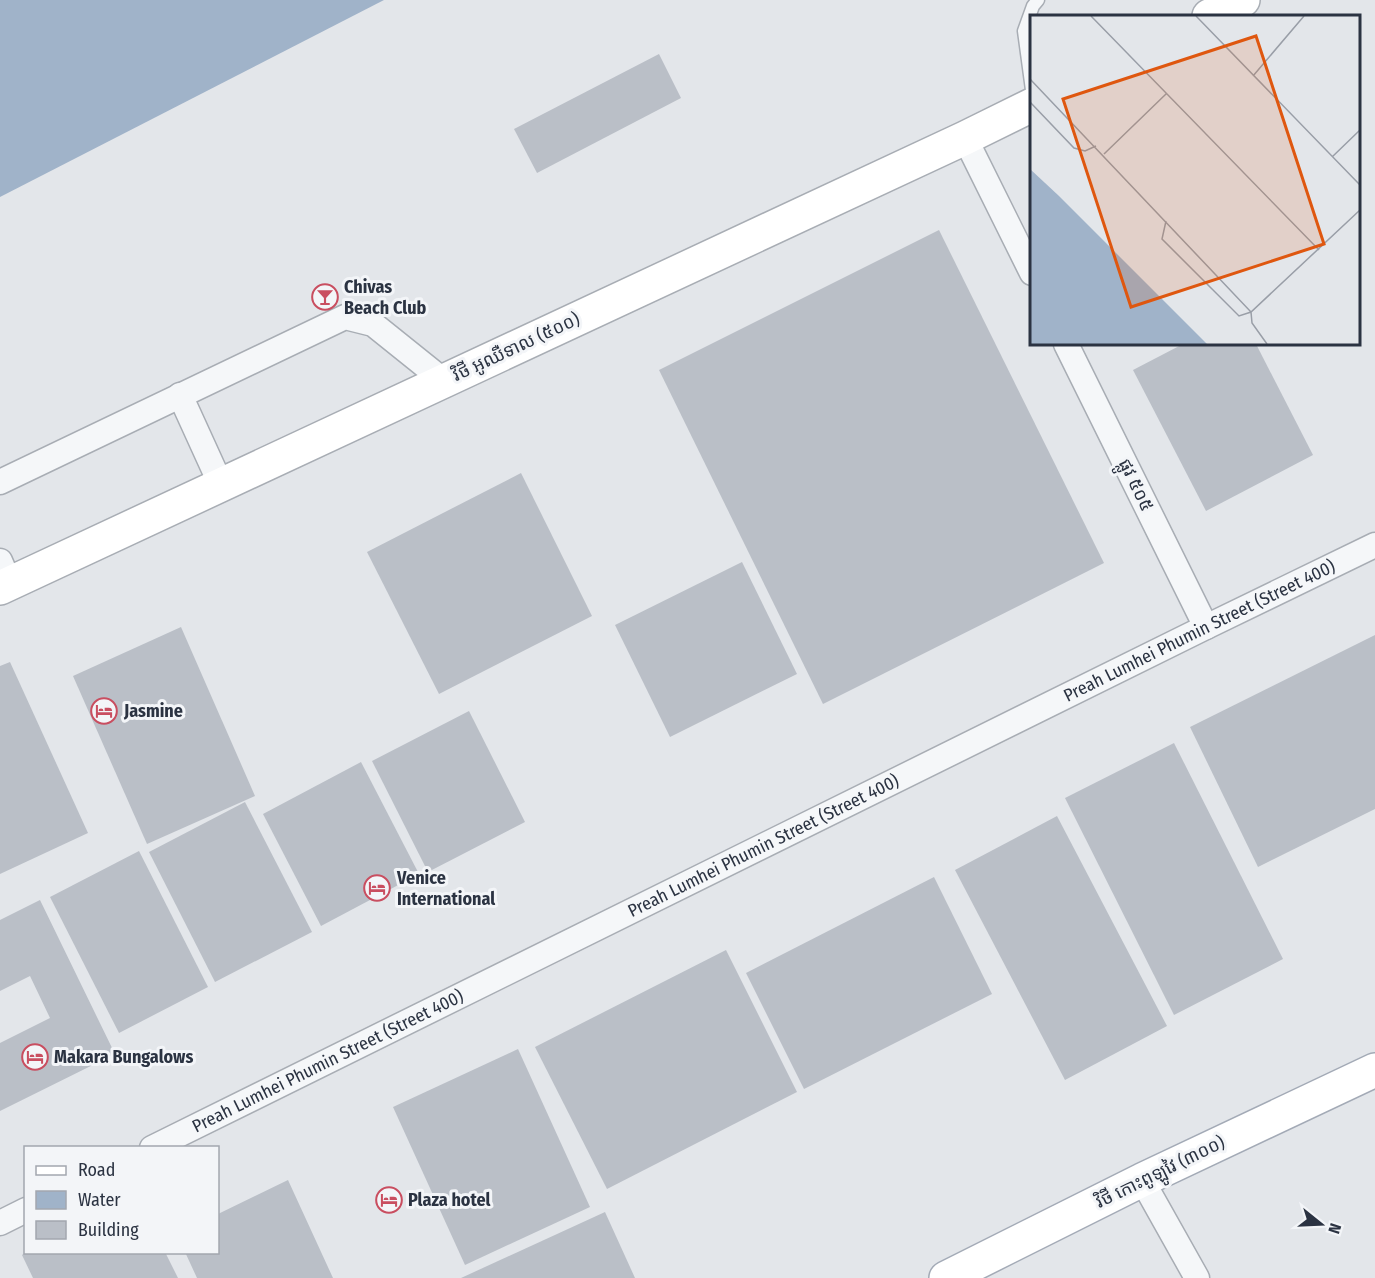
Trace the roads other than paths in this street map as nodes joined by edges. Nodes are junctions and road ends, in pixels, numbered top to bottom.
1 (1038, 0) edge
2 (1243, 0) edge
3 (1211, 15) edge
4 (1030, 75) edge
5 (1030, 106) edge
6 (965, 138) junction
7 (1030, 269) edge
8 (1066, 345) edge
9 (444, 381) junction
10 (180, 395) junction
11 (0, 482) edge
12 (221, 485) junction
13 (1375, 545) edge
14 (3, 578) edge
15 (1206, 627) junction
16 (1375, 1070) edge
17 (156, 1146) edge
18 (1142, 1180) junction
19 (24, 1211) edge
20 (0, 1222) edge
21 (946, 1278) edge
22 (1197, 1278) edge

1 - 4 lane
2 - 3 street
5 - 6 street, វិថី អូឈឺទាល (៥០០)
6 - 7 street
6 - 9 street, វិថី អូឈឺទាល (៥០០)
8 - 15 street, ផ្លូវ ៥០៥
9 - 10 street
9 - 12 street, វិថី អូឈឺទាល (៥០០)
10 - 11 street
10 - 12 street
12 - 14 street, វិថី អូឈឺទាល (៥០០)
13 - 15 street, Preah Lumhei Phumin Street (Street 400)
15 - 17 street, Preah Lumhei Phumin Street (Street 400)
16 - 18 street, វិថី កោះពូឡូវៃ (៣០០)
18 - 21 street, វិថី កោះពូឡូវៃ (៣០០)
18 - 22 street
19 - 20 street

